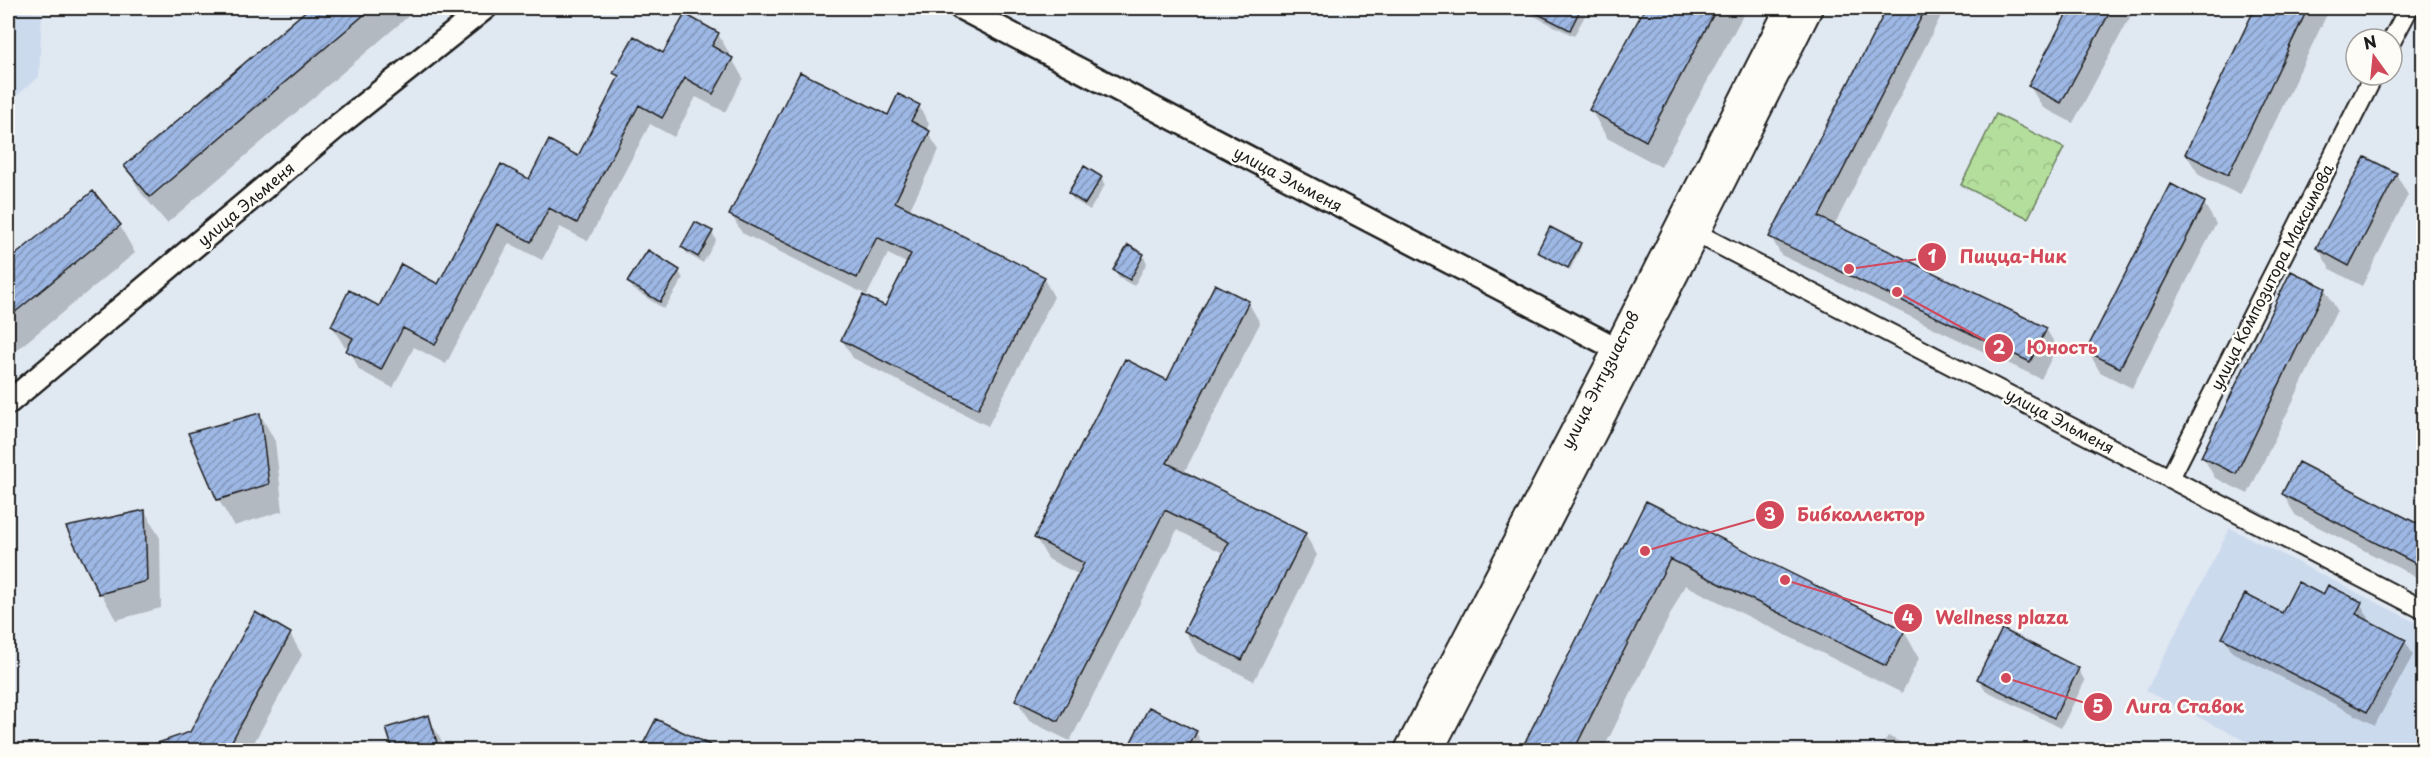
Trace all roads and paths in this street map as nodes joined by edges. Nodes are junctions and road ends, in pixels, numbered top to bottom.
1 (485, 8) edge
2 (961, 8) edge
3 (1789, 8) edge
4 (1809, 8) edge
5 (2409, 8) edge
6 (2399, 27) edge
7 (2368, 87) edge
8 (1696, 233) junction
9 (1617, 348) junction
10 (8, 404) edge
11 (2170, 478) junction
12 (1504, 587) junction
13 (2424, 610) edge
14 (1408, 750) edge
15 (1430, 750) edge

1 - 10 street, улица Эльменя
2 - 9 street, улица Эльменя
3 - 9 main road, улица Энтузиастов
4 - 8 main road, улица Энтузиастов
5 - 6 street
7 - 11 street, улица Композитора Максимова
8 - 11 street, улица Эльменя
8 - 12 main road, улица Энтузиастов
9 - 12 main road, улица Энтузиастов
11 - 13 street, улица Эльменя
12 - 14 main road, улица Энтузиастов
12 - 15 main road, улица Энтузиастов

